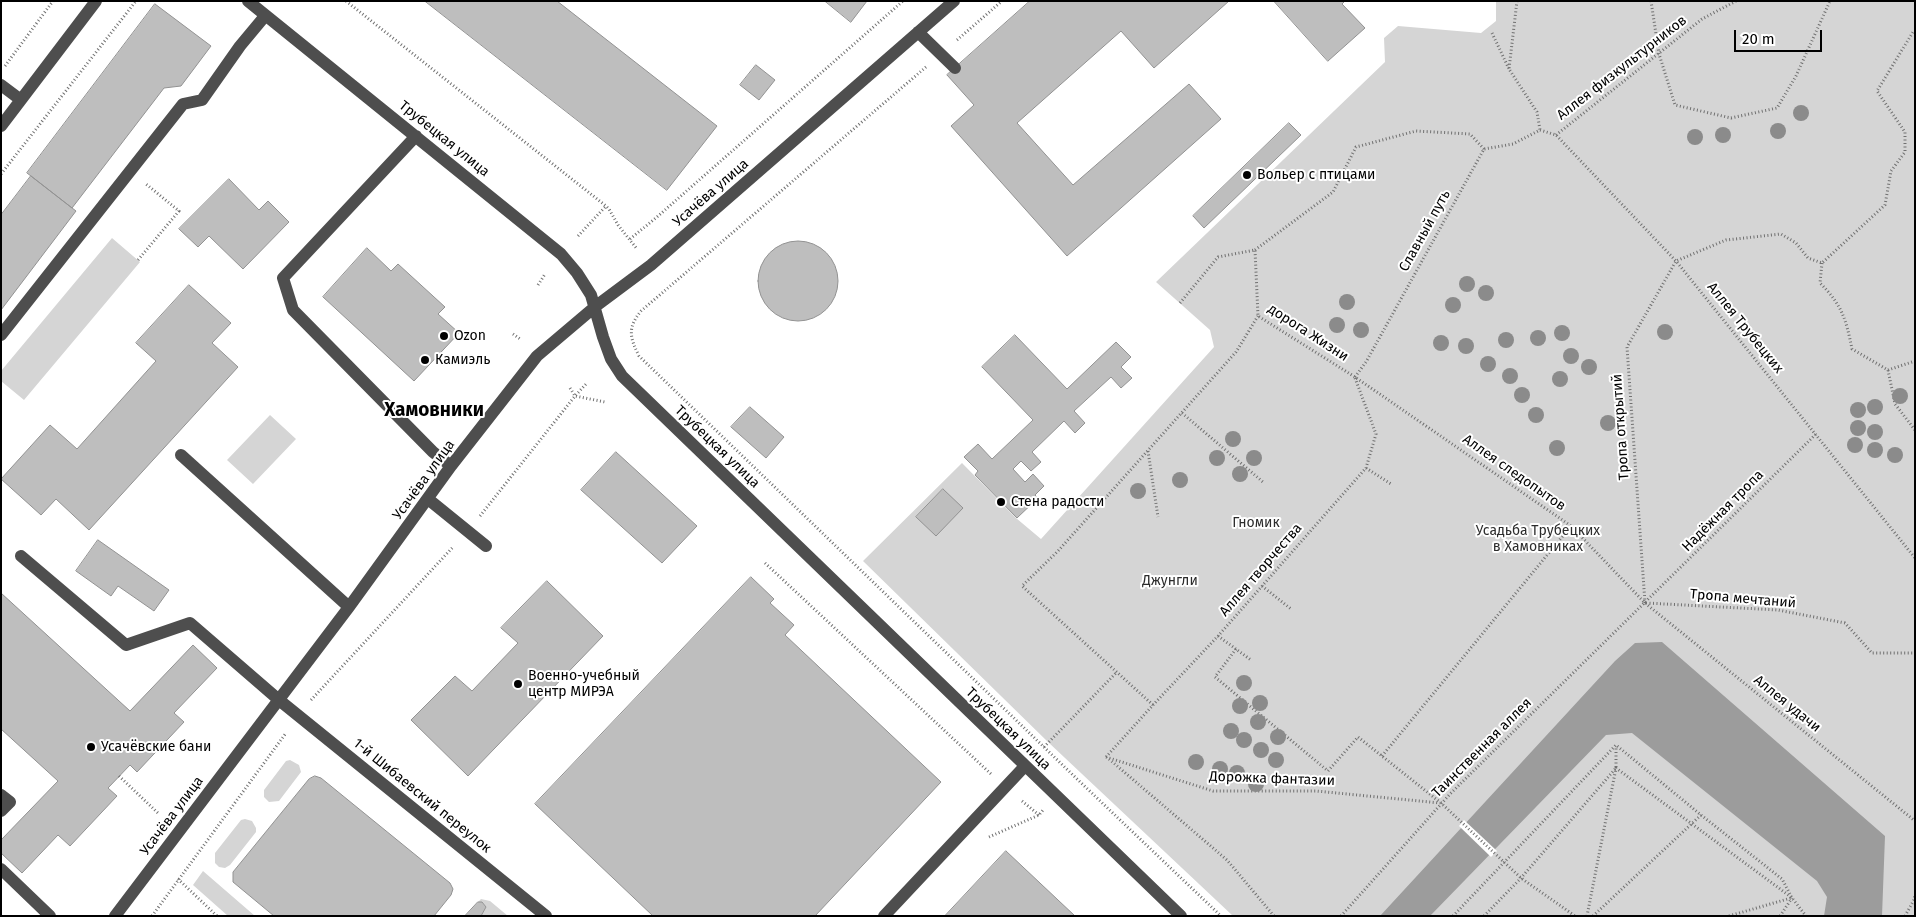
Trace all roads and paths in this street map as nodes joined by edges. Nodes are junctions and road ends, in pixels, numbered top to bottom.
1 (53, 1) edge
2 (96, 1) edge
3 (136, 1) edge
4 (248, 1) edge
5 (346, 1) edge
6 (903, 1) edge
7 (954, 1) edge
8 (1002, 1) edge
9 (1517, 1) edge
10 (1651, 1) edge
11 (1736, 1) edge
12 (1830, 1) edge
13 (265, 16) junction
14 (918, 32) junction
15 (1492, 32) dead end
16 (1915, 32) edge
17 (941, 54) junction
18 (1659, 54) junction
19 (955, 68) dead end
20 (1509, 69) junction
21 (1, 70) edge
22 (1, 85) edge
23 (21, 100) junction
24 (1, 126) edge
25 (1540, 130) junction
26 (1556, 135) junction
27 (416, 136) junction
28 (1484, 149) junction
29 (130, 171) junction
30 (1, 174) edge
31 (606, 206) junction
32 (578, 236) dead end
33 (630, 240) junction
34 (637, 249) dead end
35 (1255, 250) junction
36 (138, 260) dead end
37 (1676, 261) junction
38 (1822, 263) junction
39 (545, 274) dead end
40 (538, 285) dead end
41 (1180, 303) dead end
42 (596, 306) junction
43 (1258, 316) junction
44 (513, 334) dead end
45 (1, 335) edge
46 (520, 339) dead end
47 (1915, 361) edge
48 (1888, 370) junction
49 (1355, 377) junction
50 (586, 384) dead end
51 (570, 388) dead end
52 (575, 396) junction
53 (604, 402) dead end
54 (1182, 413) junction
55 (1915, 430) edge
56 (1816, 434) junction
57 (1148, 450) junction
58 (181, 455) dead end
59 (452, 466) junction
60 (1366, 468) junction
61 (1263, 482) dead end
62 (1391, 484) dead end
63 (428, 499) junction
64 (1158, 517) dead end
65 (1571, 526) junction
66 (468, 531) junction
67 (486, 546) dead end
68 (21, 556) dead end
69 (1915, 558) edge
70 (765, 562) dead end
71 (1262, 586) junction
72 (1645, 603) junction
73 (349, 607) junction
74 (1291, 608) dead end
75 (1218, 636) junction
76 (1236, 649) junction
77 (1915, 653) edge
78 (1251, 660) dead end
79 (1116, 673) junction
80 (278, 700) junction
81 (1153, 705) junction
82 (298, 715) junction
83 (1616, 745) junction
84 (1044, 747) junction
85 (1382, 756) junction
86 (1106, 757) junction
87 (1025, 766) junction
88 (1616, 768) junction
89 (119, 776) dead end
90 (1006, 786) junction
91 (1, 794) edge
92 (1441, 803) junction
93 (1, 811) edge
94 (159, 814) dead end
95 (1038, 815) dead end
96 (1701, 815) junction
97 (1915, 821) edge
98 (1691, 824) junction
99 (1503, 863) junction
100 (1, 869) edge
101 (1521, 878) junction
102 (178, 879) junction
103 (1915, 894) edge
104 (1792, 898) junction
105 (1914, 901) edge
106 (50, 916) edge
107 (115, 916) edge
108 (152, 916) edge
109 (217, 916) edge
110 (546, 916) edge
111 (884, 916) edge
112 (1181, 916) edge
113 (1221, 916) edge
114 (1274, 916) edge
115 (1341, 916) edge
116 (1453, 916) edge
117 (1484, 916) edge
118 (1576, 916) edge
119 (1587, 916) edge
120 (1593, 916) edge
121 (1728, 916) edge
122 (1780, 916) edge
123 (1806, 916) edge
124 (1905, 916) edge

1 - 21 path
2 - 23 street
3 - 30 path
4 - 13 street, Трубецкая улица
5 - 31 path
6 - 33 path
7 - 14 street, Усачёва улица
8 - 17 path
9 - 20 path
10 - 18 path
11 - 18 path, Аллея физкультурников
12 - 18 path
13 - 27 street, Трубецкая улица
13 - 29 street
14 - 17 street
14 - 42 street, Усачёва улица
15 - 20 path
16 - 38 path
17 - 19 street
17 - 84 path
18 - 26 path, Аллея физкультурников
20 - 25 path
22 - 23 street
23 - 24 street
25 - 26 path, Аллея Трубецких
25 - 28 path
26 - 37 path, Аллея Трубецких
27 - 42 street, Трубецкая улица
27 - 59 street
28 - 35 path
28 - 49 path, Славный путь
29 - 36 path
29 - 45 street
31 - 32 path
31 - 33 path
33 - 34 path
35 - 41 path
35 - 43 path, дорога Жизни
37 - 38 path
37 - 56 path, Аллея Трубецких
37 - 72 path, Тропа открытий
38 - 48 path
39 - 40 path
42 - 59 street, Усачёва улица
42 - 87 street, Трубецкая улица
43 - 49 path, дорога Жизни
43 - 54 path
44 - 46 path
47 - 48 path
48 - 55 path
49 - 60 path, Аллея творчества
49 - 65 path, Аллея следопытов
50 - 52 path
51 - 52 path
52 - 53 path
52 - 66 path
54 - 57 path
54 - 61 path
56 - 69 path, Аллея Трубецких
56 - 72 path, Надёжная тропа
57 - 64 path
57 - 79 path
58 - 73 street
59 - 63 street, Усачёва улица
60 - 62 path
60 - 71 path, Аллея творчества
63 - 66 street
63 - 73 street, Усачёва улица
65 - 72 path, Аллея следопытов
65 - 85 path
66 - 67 street
66 - 82 path
68 - 80 street, 1-й Шибаевский переулок
70 - 90 path
71 - 74 path
71 - 75 path, Аллея творчества
72 - 77 path, Тропа мечтаний
72 - 92 path, Таинственная аллея
72 - 97 path, Аллея удачи
73 - 80 street, Усачёва улица
75 - 76 path
75 - 81 path, Аллея творчества
76 - 78 path
76 - 85 path
79 - 81 path
79 - 84 path
80 - 82 street, 1-й Шибаевский переулок
80 - 107 street, Усачёва улица
81 - 86 path, Аллея творчества
82 - 102 path
82 - 110 street, 1-й Шибаевский переулок
83 - 88 path
83 - 96 path
83 - 99 path
84 - 113 path
85 - 92 path
86 - 92 path, Дорожка фантазии
86 - 114 path
87 - 90 street
87 - 112 street, Трубецкая улица
88 - 98 path
88 - 101 path
88 - 119 path
89 - 94 path
90 - 95 path
90 - 111 street
91 - 93 street
92 - 99 path
92 - 115 path, Таинственная аллея
96 - 98 path
96 - 104 path
98 - 104 path
98 - 120 path
99 - 101 path
99 - 116 path
100 - 106 street
101 - 117 path
101 - 118 path
102 - 108 path
102 - 109 path
103 - 105 path
104 - 121 path
104 - 122 path
104 - 123 path
105 - 124 path

